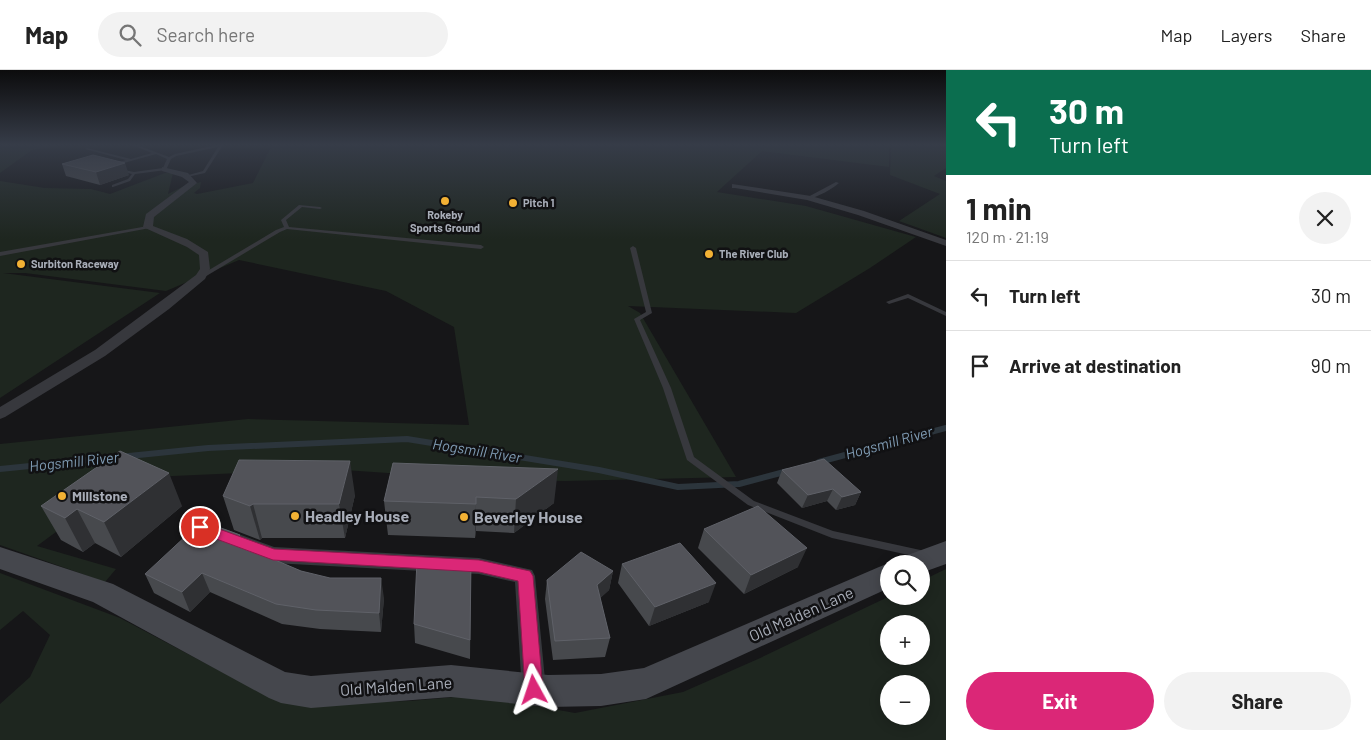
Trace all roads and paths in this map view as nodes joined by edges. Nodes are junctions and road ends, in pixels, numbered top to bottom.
1 (132, 176) edge
2 (187, 176) edge
3 (837, 183) dead end
4 (113, 186) dead end
5 (735, 186) dead end
6 (808, 198) junction
7 (320, 208) dead end
8 (148, 227) junction
9 (287, 228) junction
10 (946, 243) edge
11 (481, 247) dead end
12 (633, 248) dead end
13 (0, 254) edge
14 (201, 278) junction
15 (889, 302) dead end
16 (946, 314) edge
17 (0, 414) edge
18 (209, 530) edge
19 (0, 558) edge
20 (931, 558) edge
21 (880, 579) edge
22 (534, 690) junction

1 - 4 lane
2 - 8 street
3 - 6 lane
5 - 6 street
6 - 10 street
7 - 9 lane
8 - 13 lane
8 - 14 street
9 - 11 lane
9 - 14 lane
12 - 20 lane
14 - 17 street
15 - 16 lane
18 - 22 street
19 - 22 main road, Old Malden Lane
21 - 22 main road, Old Malden Lane

